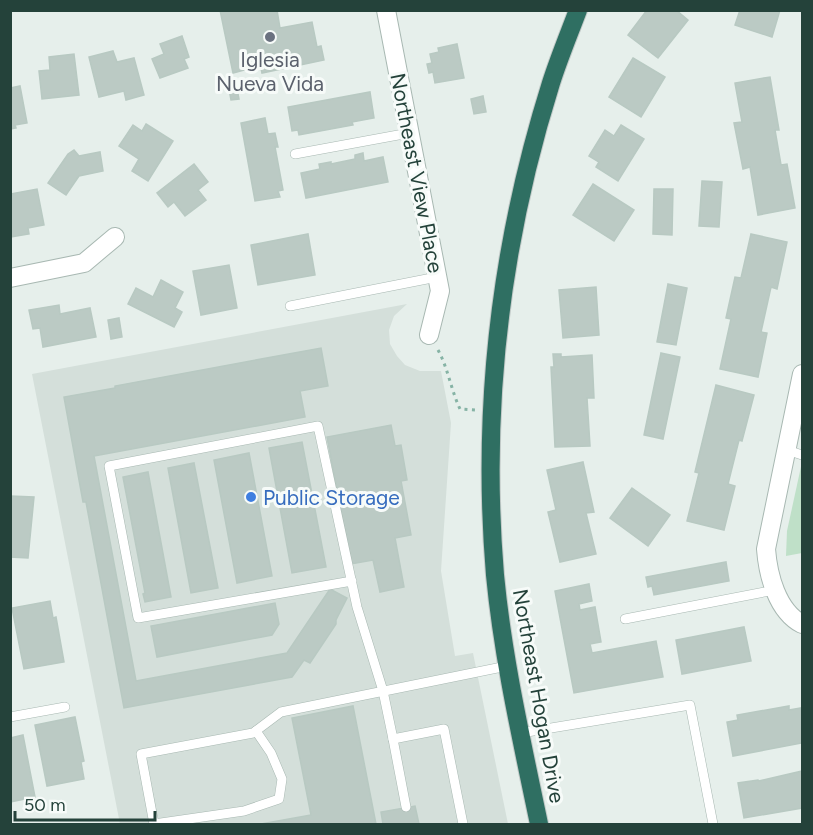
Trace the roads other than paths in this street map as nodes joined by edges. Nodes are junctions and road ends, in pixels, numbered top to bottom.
1 (386, 10) edge
2 (578, 10) edge
3 (409, 133) junction
4 (295, 154) dead end
5 (115, 237) dead end
6 (437, 277) junction
7 (10, 278) edge
8 (290, 306) dead end
9 (429, 335) road end
10 (802, 374) edge
11 (795, 452) edge
12 (352, 581) junction
13 (775, 590) junction
14 (625, 618) dead end
15 (801, 623) edge
16 (507, 666) junction
17 (383, 691) junction
18 (65, 707) dead end
19 (10, 717) edge
20 (256, 731) junction
21 (521, 734) junction
22 (393, 739) junction
23 (406, 807) dead end
24 (154, 824) edge
25 (463, 825) edge
26 (539, 825) edge
27 (713, 825) edge

1 - 3 street, Northeast View Place
2 - 16 highway, Northeast Hogan Drive
3 - 4 lane
3 - 6 street, Northeast View Place
5 - 7 street
6 - 8 lane
6 - 9 street, Northeast View Place
10 - 11 street
11 - 13 street
12 - 12 lane
12 - 17 lane
13 - 14 lane
13 - 15 street
16 - 17 lane
16 - 21 highway, Northeast Hogan Drive
17 - 20 lane
17 - 22 lane
18 - 19 lane
20 - 24 lane
20 - 24 lane
21 - 26 highway, Northeast Hogan Drive
21 - 27 lane
22 - 23 lane
22 - 25 lane

